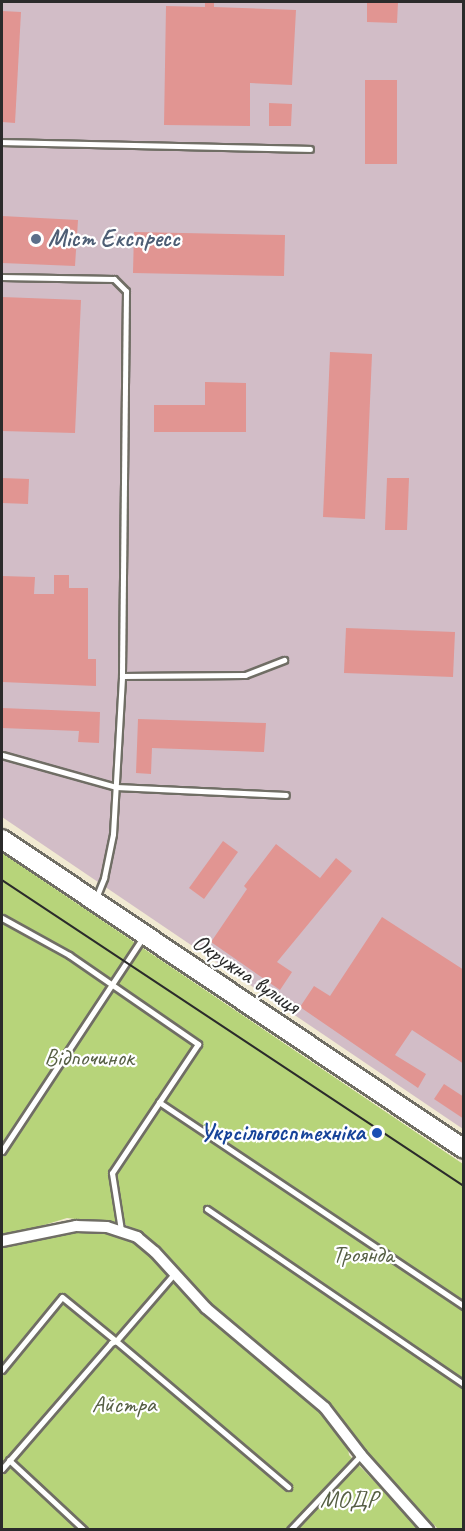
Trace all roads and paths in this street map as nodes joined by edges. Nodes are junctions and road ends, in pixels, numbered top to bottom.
1 (2, 142) edge
2 (310, 149) dead end
3 (2, 277) edge
4 (284, 660) dead end
5 (122, 676) junction
6 (2, 755) edge
7 (116, 787) junction
8 (286, 795) dead end
9 (2, 838) edge
10 (95, 901) junction
11 (2, 920) edge
12 (144, 934) junction
13 (111, 986) junction
14 (159, 1102) junction
15 (464, 1149) edge
16 (2, 1151) edge
17 (207, 1209) dead end
18 (121, 1230) junction
19 (2, 1242) edge
20 (174, 1274) junction
21 (464, 1305) edge
22 (116, 1341) junction
23 (2, 1370) edge
24 (464, 1384) edge
25 (361, 1455) junction
26 (9, 1460) junction
27 (2, 1469) edge
28 (288, 1487) dead end
29 (84, 1530) edge
30 (290, 1530) edge
31 (428, 1530) edge

1 - 2 lane
3 - 5 lane
4 - 5 lane
5 - 7 lane
6 - 7 lane
7 - 8 lane
7 - 10 lane
9 - 10 main road, Окружна вулиця
10 - 12 main road, Окружна вулиця
11 - 13 lane
12 - 13 lane
12 - 15 main road, Окружна вулиця
13 - 14 lane
13 - 16 lane
14 - 18 lane
14 - 21 lane
17 - 24 lane
18 - 19 street
18 - 20 street
20 - 22 lane
20 - 25 street
22 - 23 lane
22 - 26 lane
22 - 28 lane
25 - 30 lane
25 - 31 street
26 - 27 lane
26 - 29 lane

